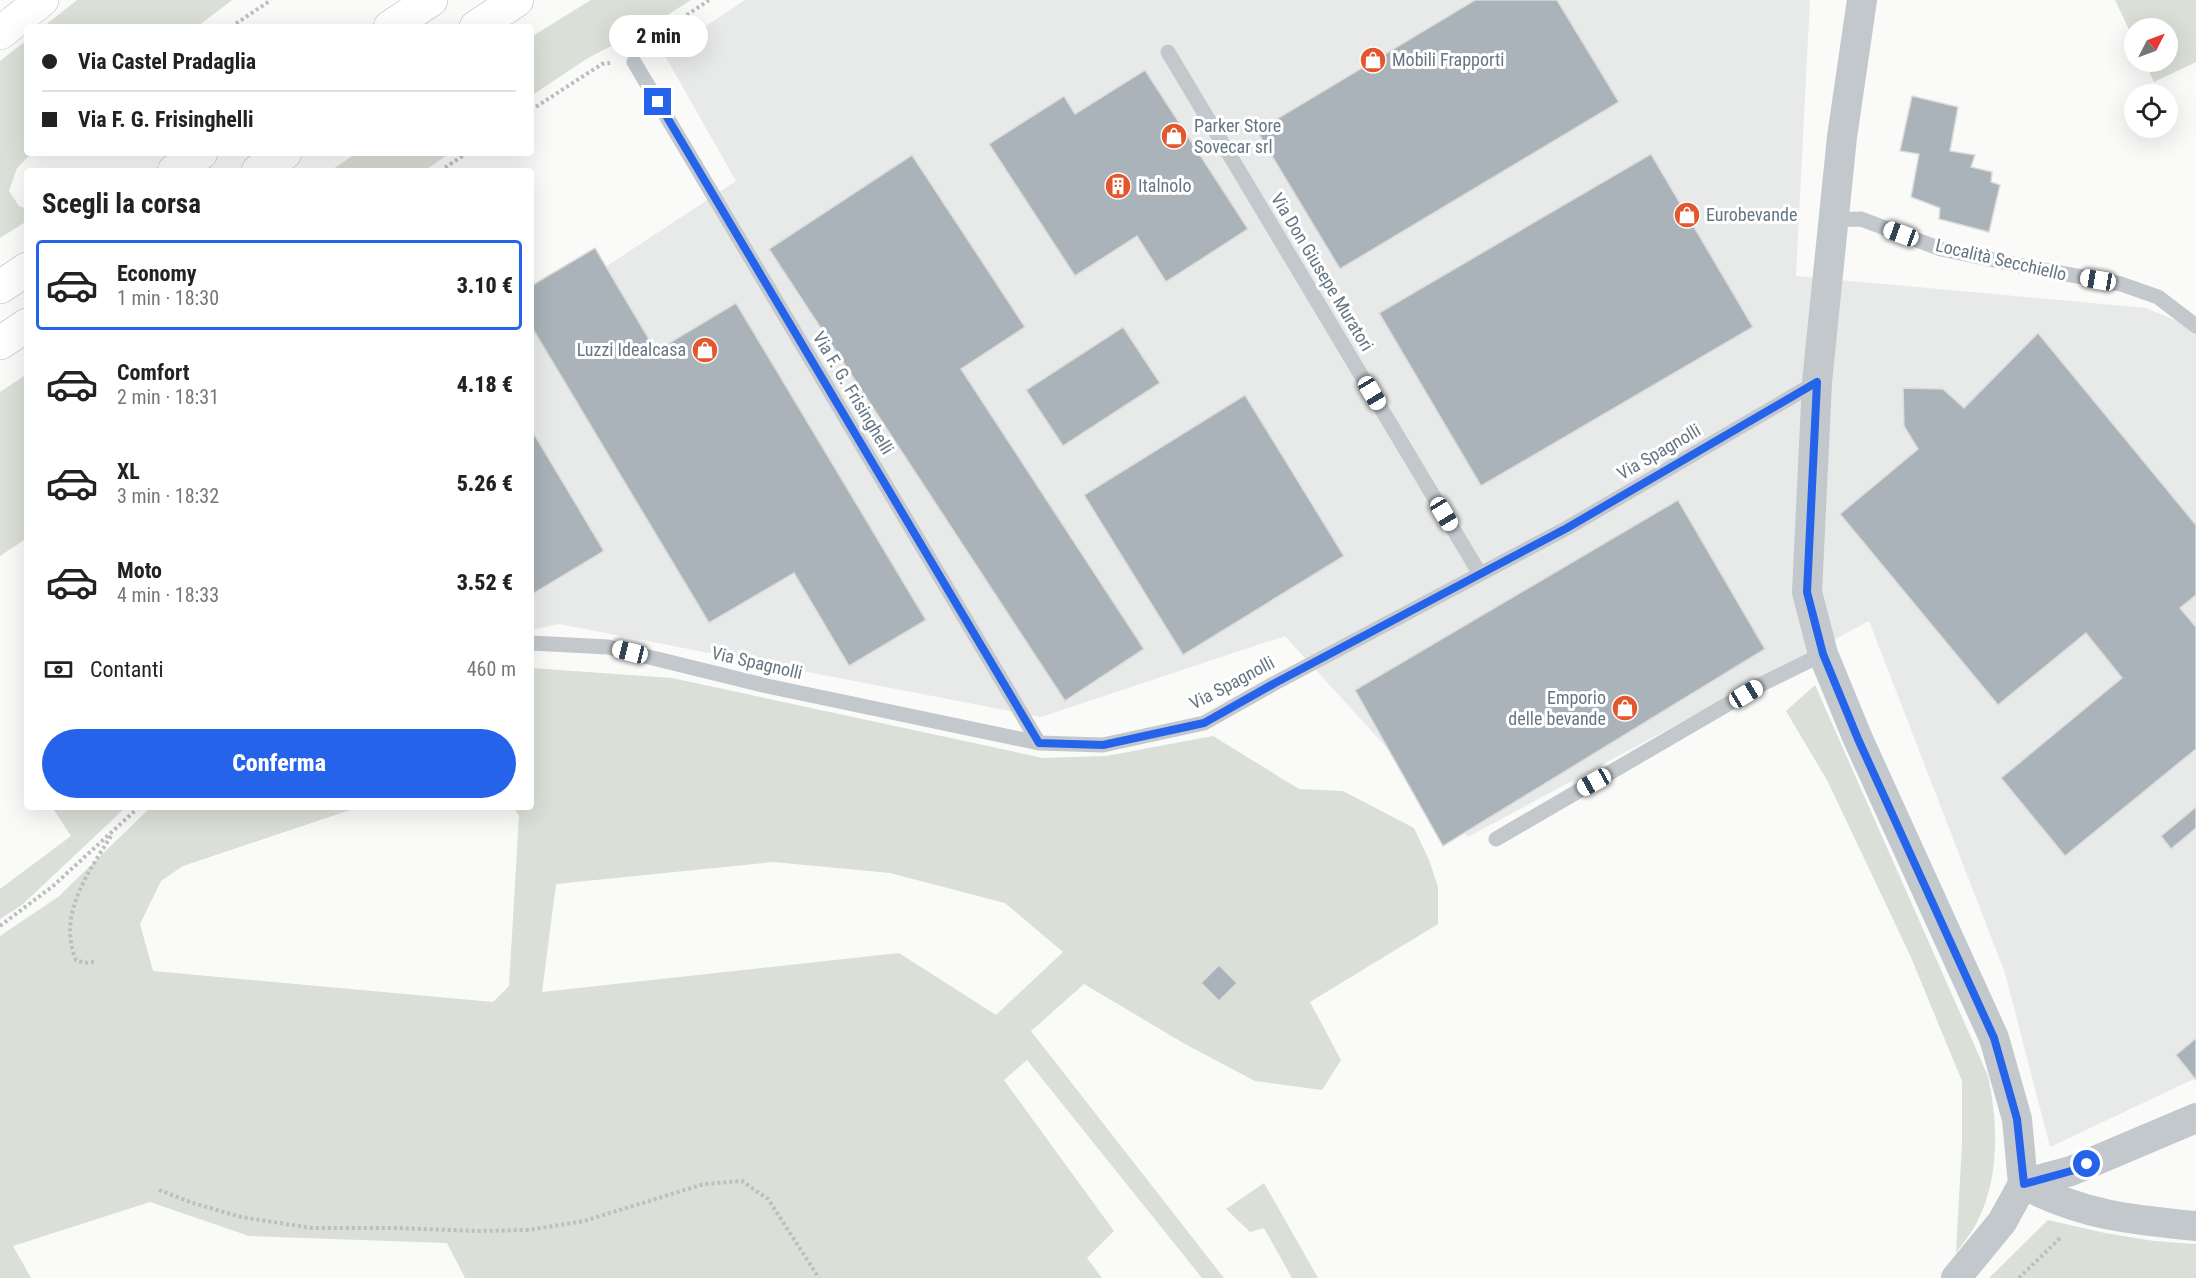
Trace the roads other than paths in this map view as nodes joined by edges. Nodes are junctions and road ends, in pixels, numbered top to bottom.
1 (42, 0) edge
2 (431, 0) edge
3 (518, 0) edge
4 (1860, 0) edge
5 (1876, 0) edge
6 (395, 24) edge
7 (481, 24) edge
8 (0, 33) edge
9 (1859, 34) junction
10 (1168, 52) dead end
11 (634, 62) road end
12 (196, 156) edge
13 (280, 156) edge
14 (178, 168) edge
15 (262, 168) edge
16 (1833, 220) junction
17 (24, 271) edge
18 (0, 287) edge
19 (2196, 326) edge
20 (24, 327) edge
21 (0, 343) edge
22 (1817, 382) junction
23 (1480, 574) junction
24 (534, 643) edge
25 (1823, 654) junction
26 (1039, 743) junction
27 (1496, 839) dead end
28 (2196, 1118) edge
29 (2024, 1184) junction
30 (2196, 1226) edge
31 (1956, 1278) edge

1 - 8 main road
2 - 6 main road
3 - 7 main road
4 - 9 street
5 - 9 street
9 - 16 street
10 - 23 lane, Via Don Giusepe Muratori
11 - 26 lane, Via F. G. Frisinghelli
12 - 14 main road
13 - 15 main road
16 - 19 lane, Località Secchiello
16 - 22 street
17 - 18 main road
20 - 21 main road
22 - 23 lane, Via Spagnolli
22 - 25 street
23 - 26 lane, Via Spagnolli
24 - 26 lane, Via Spagnolli
25 - 27 lane
25 - 29 street
28 - 29 street
29 - 30 street
29 - 31 street

